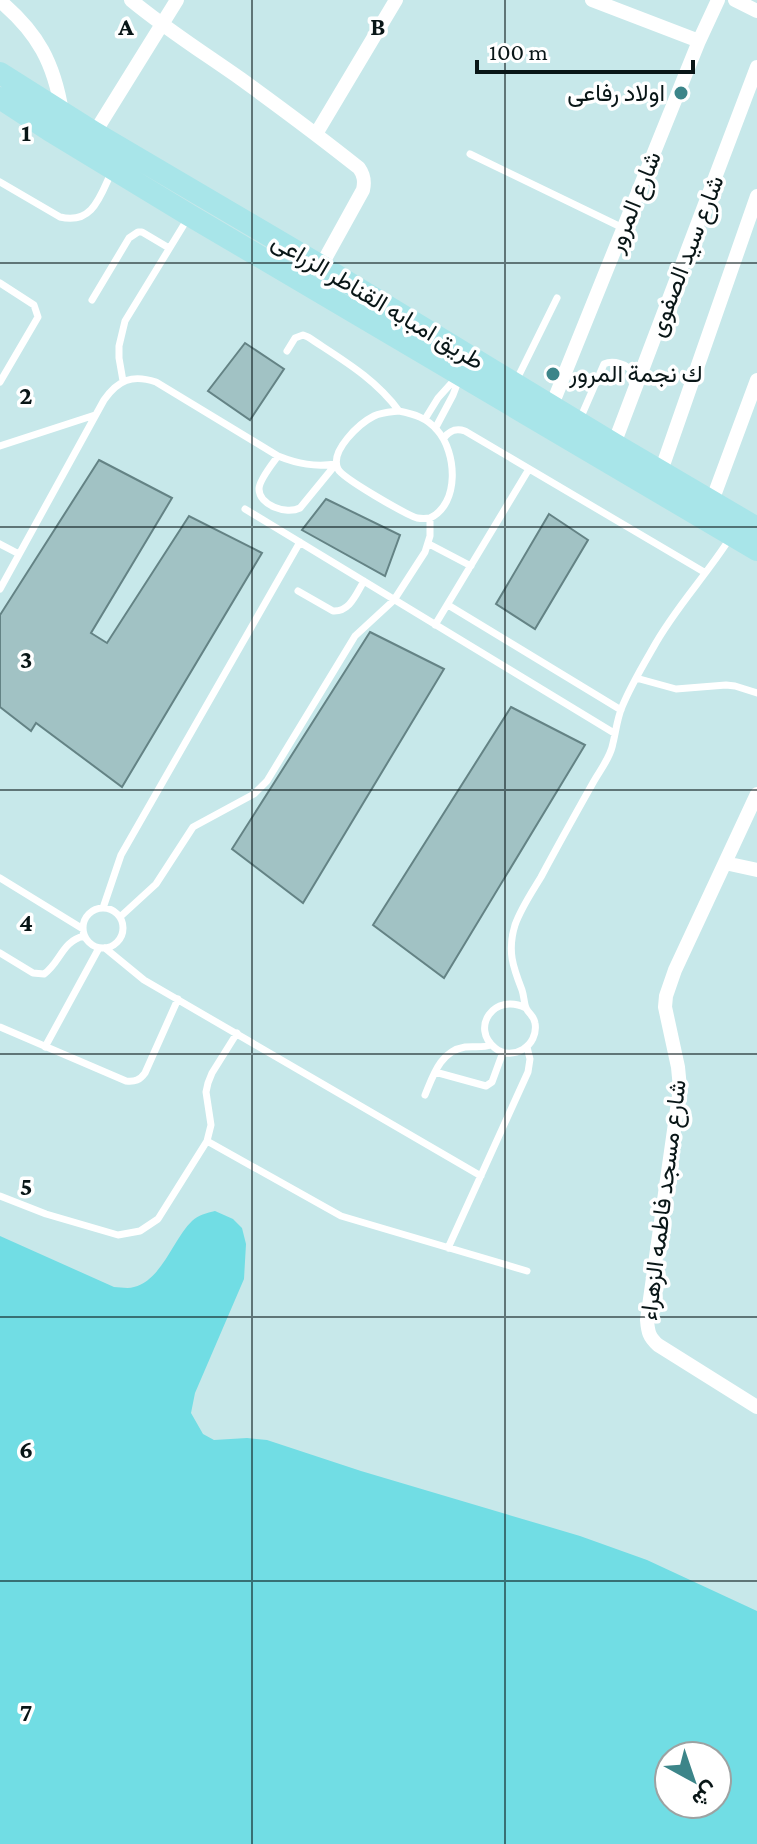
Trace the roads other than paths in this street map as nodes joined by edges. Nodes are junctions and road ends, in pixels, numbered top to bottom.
1 (131, 0) edge
2 (177, 0) edge
3 (396, 0) edge
4 (592, 0) edge
5 (718, 0) edge
6 (735, 0) edge
7 (1, 2) edge
8 (757, 11) edge
9 (162, 26) junction
10 (699, 41) junction
11 (757, 67) edge
12 (0, 73) edge
13 (0, 98) edge
14 (62, 112) junction
15 (316, 134) junction
16 (89, 142) junction
17 (470, 154) dead end
18 (113, 169) junction
19 (0, 182) edge
20 (757, 196) edge
21 (189, 215) junction
22 (623, 228) junction
23 (169, 248) junction
24 (321, 266) junction
25 (0, 283) edge
26 (557, 298) dead end
27 (92, 300) dead end
28 (287, 351) dead end
29 (465, 365) junction
30 (757, 380) edge
31 (123, 381) junction
32 (0, 382) edge
33 (515, 383) junction
34 (552, 405) junction
35 (399, 411) junction
36 (95, 415) junction
37 (425, 419) junction
38 (579, 422) junction
39 (436, 427) junction
40 (444, 438) junction
41 (611, 442) junction
42 (0, 446) edge
43 (278, 456) junction
44 (336, 464) junction
45 (529, 469) junction
46 (661, 471) junction
47 (712, 501) junction
48 (245, 509) dead end
49 (430, 518) junction
50 (757, 528) edge
51 (731, 535) junction
52 (300, 542) junction
53 (0, 544) edge
54 (429, 544) junction
55 (757, 550) edge
56 (19, 554) junction
57 (471, 566) junction
58 (704, 572) junction
59 (364, 581) junction
60 (0, 589) edge
61 (298, 591) dead end
62 (394, 600) junction
63 (448, 605) junction
64 (435, 625) junction
65 (636, 678) junction
66 (757, 693) edge
67 (621, 710) junction
68 (614, 733) junction
69 (757, 794) edge
70 (725, 863) junction
71 (757, 870) edge
72 (0, 878) edge
73 (103, 908) junction
74 (120, 917) junction
75 (83, 932) junction
76 (102, 948) junction
77 (0, 953) edge
78 (178, 999) junction
79 (526, 1008) junction
80 (0, 1027) edge
81 (237, 1033) junction
82 (491, 1045) junction
83 (45, 1047) junction
84 (527, 1047) junction
85 (503, 1052) junction
86 (435, 1072) junction
87 (425, 1095) dead end
88 (207, 1141) junction
89 (481, 1176) junction
90 (0, 1196) edge
91 (448, 1248) junction
92 (527, 1271) dead end
93 (757, 1407) edge

1 - 9 street
2 - 9 street
3 - 15 street
4 - 10 street
5 - 10 street, شارع المرور
6 - 8 street
7 - 14 street
9 - 15 street
9 - 16 street
10 - 22 street, شارع المرور
11 - 41 street, شارع سيد الصفوى
12 - 14 main road, طريق امبابه القناطر الزراعى
13 - 16 main road, طريق امبابه القناطر الزراعى
14 - 16 main road, طريق امبابه القناطر الزراعى
15 - 24 street
16 - 18 main road, طريق امبابه القناطر الزراعى
16 - 24 main road, طريق امبابه القناطر الزراعى
17 - 22 lane
18 - 19 lane
18 - 21 main road, طريق امبابه القناطر الزراعى
20 - 46 street
21 - 23 lane
21 - 29 main road, طريق امبابه القناطر الزراعى
22 - 34 street, شارع المرور
23 - 27 lane
23 - 31 lane
24 - 29 main road, طريق امبابه القناطر الزراعى
25 - 32 lane
26 - 33 lane
28 - 35 lane
29 - 33 main road, طريق امبابه القناطر الزراعى
29 - 37 lane
29 - 39 lane
29 - 51 main road, طريق امبابه القناطر الزراعى
30 - 47 street
31 - 36 lane
31 - 43 lane
33 - 34 main road, طريق امبابه القناطر الزراعى
34 - 38 main road, طريق امبابه القناطر الزراعى
35 - 37 lane
35 - 44 lane
36 - 42 lane
36 - 56 lane
37 - 39 lane
38 - 41 main road, طريق امبابه القناطر الزراعى
38 - 41 lane
39 - 40 lane
40 - 45 lane
40 - 49 lane
41 - 46 main road, طريق امبابه القناطر الزراعى
43 - 44 lane
43 - 44 lane
44 - 49 lane
45 - 57 lane
45 - 58 lane
46 - 47 main road, طريق امبابه القناطر الزراعى
47 - 50 main road, طريق امبابه القناطر الزراعى
48 - 52 lane
49 - 54 lane
51 - 55 main road, طريق امبابه القناطر الزراعى
51 - 58 lane
52 - 59 lane
52 - 73 lane
53 - 56 lane
54 - 57 lane
54 - 62 lane
56 - 60 lane
57 - 63 lane
58 - 65 lane
59 - 61 lane
59 - 62 lane
62 - 64 lane
62 - 74 lane
63 - 64 lane
63 - 67 lane
64 - 68 lane
65 - 66 lane
65 - 67 lane
67 - 68 lane
68 - 79 lane
69 - 70 street, شارع مسجد فاطمه الزهراء
70 - 71 street
70 - 93 street, شارع مسجد فاطمه الزهراء
72 - 75 lane
73 - 74 lane
73 - 75 lane
74 - 76 lane
75 - 76 lane
75 - 77 lane
76 - 78 lane
76 - 83 lane
78 - 81 lane
78 - 83 lane
79 - 82 lane
79 - 84 lane
80 - 83 lane
81 - 88 lane
81 - 89 lane
82 - 85 lane
82 - 86 lane
84 - 85 lane
84 - 89 lane
85 - 86 lane
86 - 87 lane
88 - 90 lane
88 - 91 lane
89 - 91 lane
91 - 92 lane

